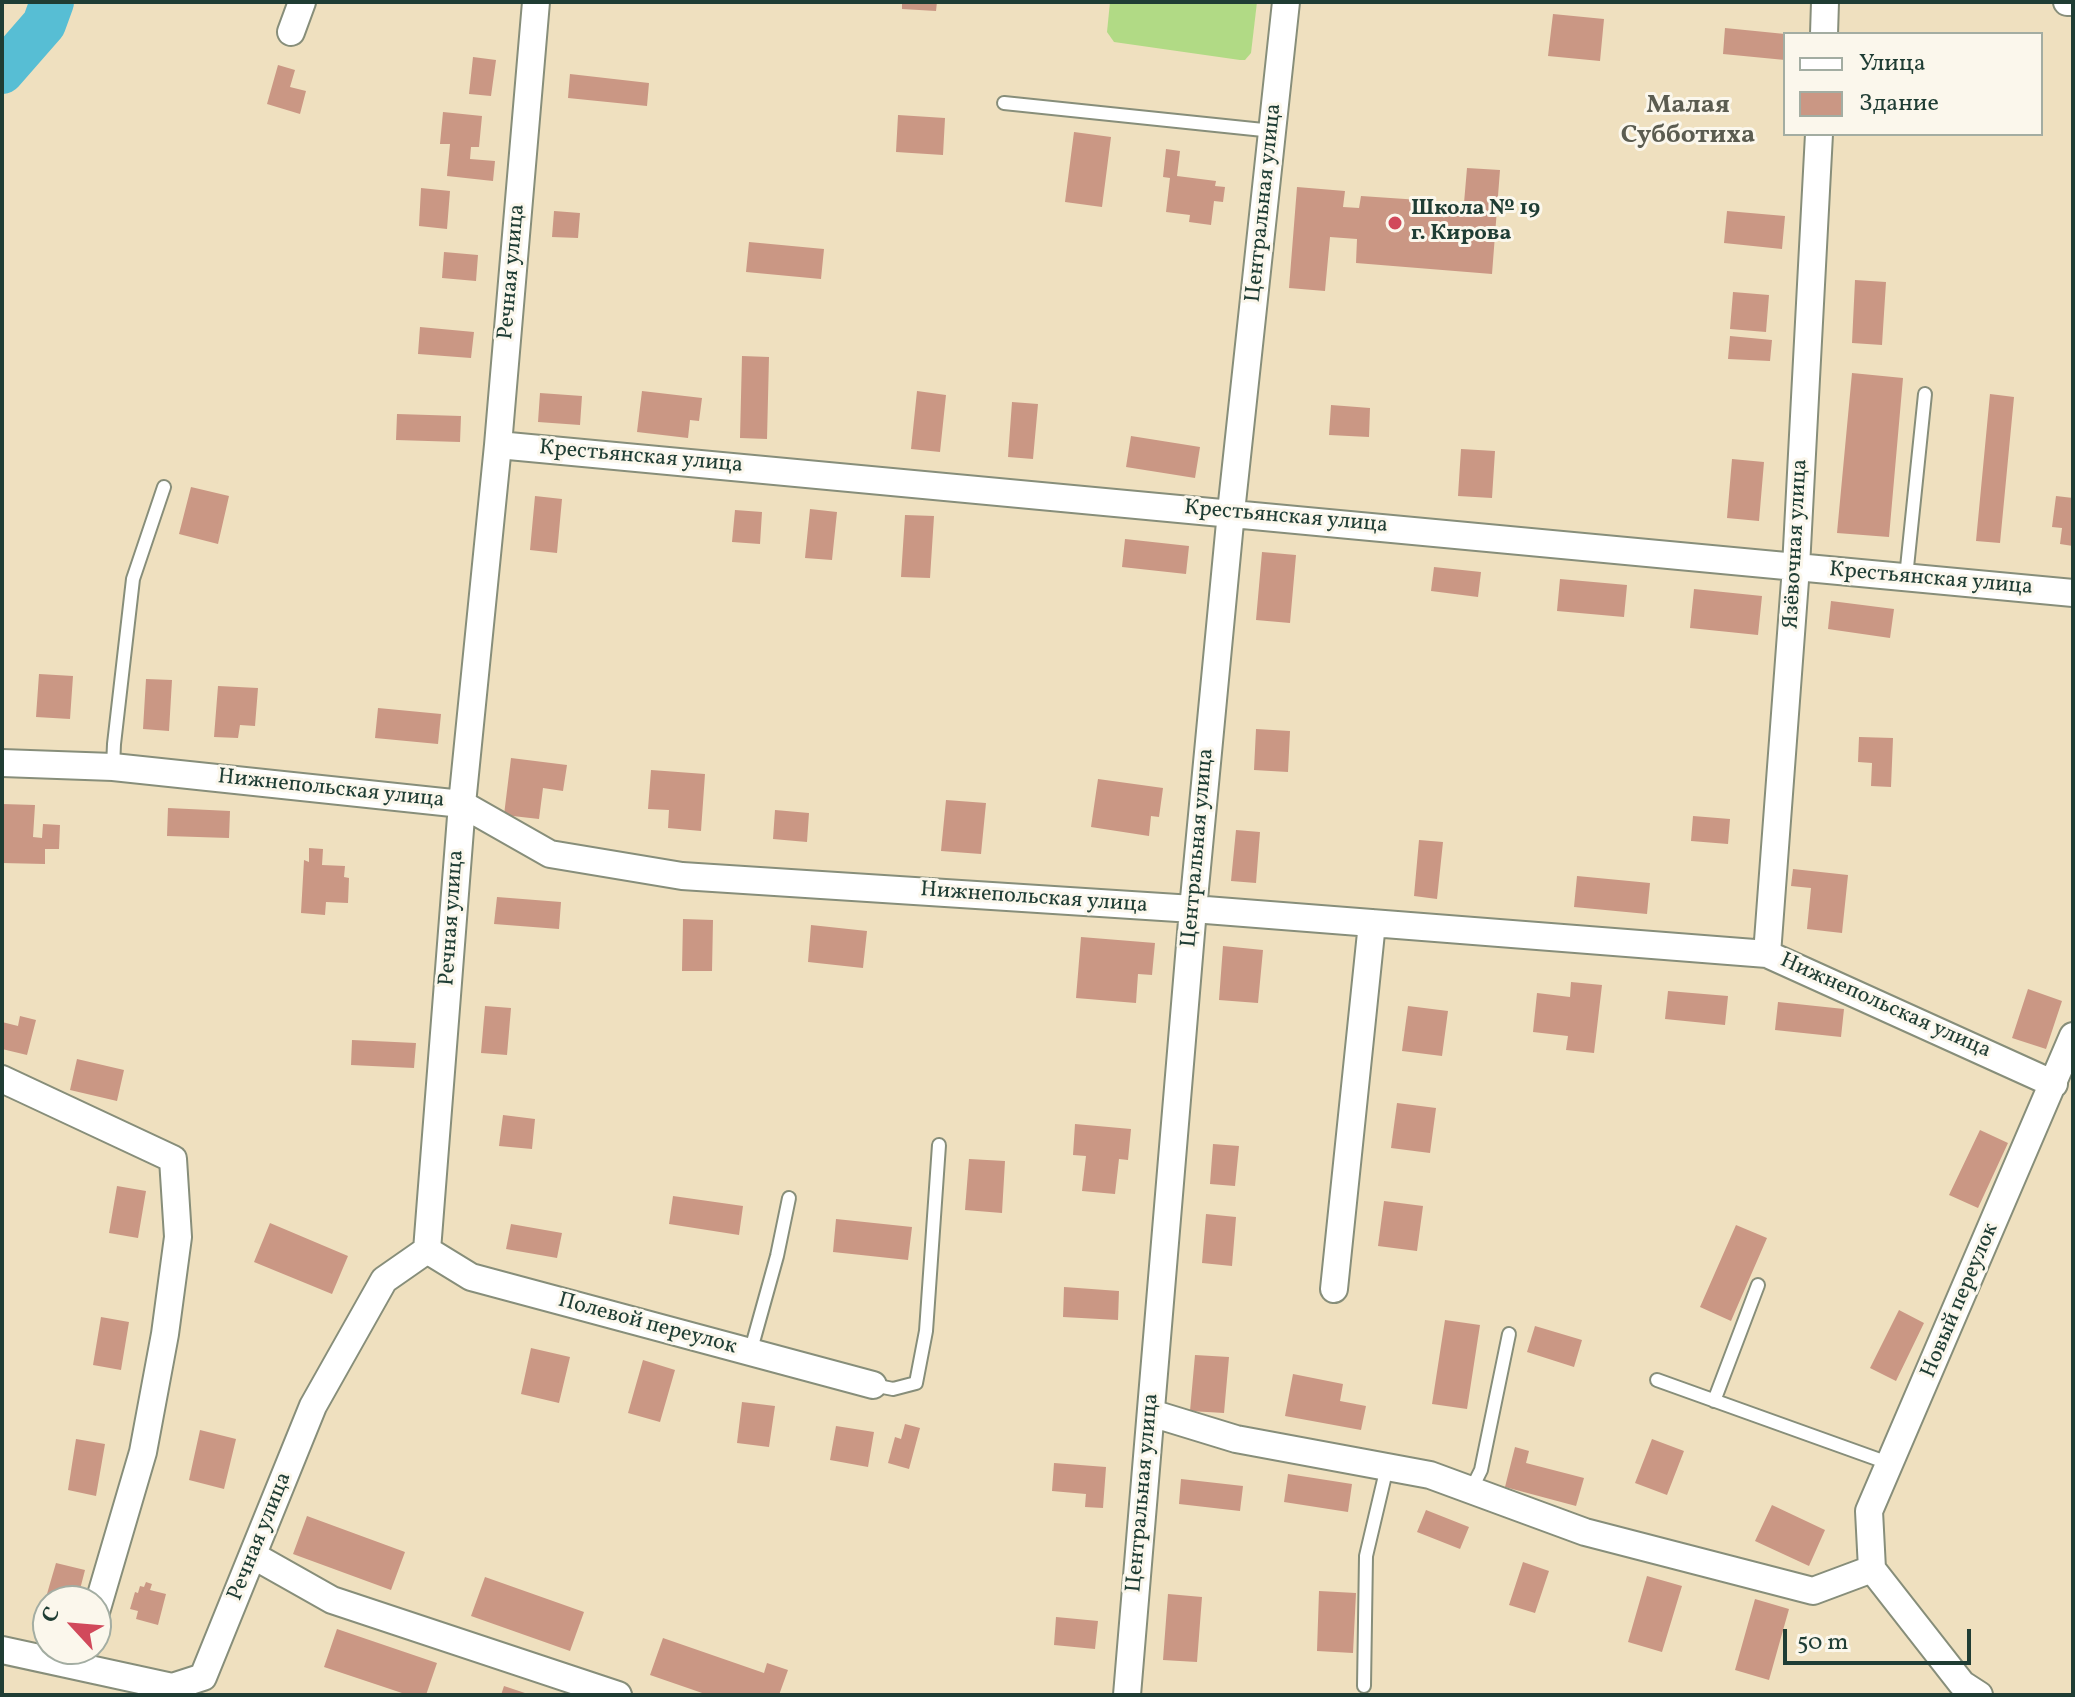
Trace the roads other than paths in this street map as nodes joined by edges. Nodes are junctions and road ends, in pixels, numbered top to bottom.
1 (302, 2) edge
2 (536, 2) edge
3 (1286, 2) edge
4 (1825, 2) edge
5 (291, 32) dead end
6 (1824, 32) edge
7 (1004, 103) dead end
8 (1273, 131) junction
9 (1819, 136) edge
10 (1925, 394) dead end
11 (498, 445) junction
12 (164, 487) dead end
13 (1231, 512) junction
14 (1796, 567) junction
15 (1906, 577) junction
16 (2073, 593) edge
17 (2, 763) edge
18 (113, 767) junction
19 (462, 804) junction
20 (1193, 909) junction
21 (1372, 923) junction
22 (1767, 954) junction
23 (2073, 1036) edge
24 (2, 1079) edge
25 (2054, 1084) junction
26 (939, 1145) dead end
27 (789, 1198) dead end
28 (427, 1250) junction
29 (1758, 1285) dead end
30 (1334, 1289) dead end
31 (1509, 1334) dead end
32 (750, 1353) junction
33 (1657, 1380) dead end
34 (873, 1385) joint
35 (1714, 1401) junction
36 (1151, 1413) junction
37 (1891, 1464) junction
38 (1387, 1467) junction
39 (1471, 1490) junction
40 (254, 1556) junction
41 (1872, 1569) junction
42 (104, 1585) edge
43 (2, 1650) edge
44 (32, 1653) edge
45 (102, 1665) edge
46 (1364, 1686) dead end
47 (618, 1695) edge
48 (1127, 1695) edge
49 (1979, 1695) edge

1 - 5 street
2 - 11 street, Речная улица
3 - 8 street, Центральная улица
4 - 6 street
7 - 8 lane
8 - 13 street, Центральная улица
9 - 14 street, Язёвочная улица
10 - 15 lane
11 - 13 street, Крестьянская улица
11 - 19 street, Речная улица
12 - 18 lane
13 - 14 street, Крестьянская улица
13 - 20 street, Центральная улица
14 - 15 street, Крестьянская улица
14 - 22 street, Язёвочная улица
15 - 16 street, Крестьянская улица
17 - 18 street, Нижнепольская улица
18 - 19 street, Нижнепольская улица
19 - 20 street, Нижнепольская улица
19 - 28 street, Речная улица
20 - 21 street, Нижнепольская улица
20 - 36 street, Центральная улица
21 - 22 street, Нижнепольская улица
21 - 30 street
22 - 25 street, Нижнепольская улица
23 - 25 street, Новый переулок
24 - 42 street
25 - 37 street, Новый переулок
26 - 34 lane
27 - 32 lane
28 - 32 street, Полевой переулок
28 - 40 street, Речная улица
29 - 35 lane
31 - 39 lane
32 - 34 street, Полевой переулок
33 - 35 lane
35 - 37 lane
36 - 38 street
36 - 48 street, Центральная улица
37 - 41 street, Новый переулок
38 - 39 street
38 - 46 lane
39 - 41 street
40 - 45 street, Речная улица
40 - 47 street
41 - 49 street
43 - 44 street

